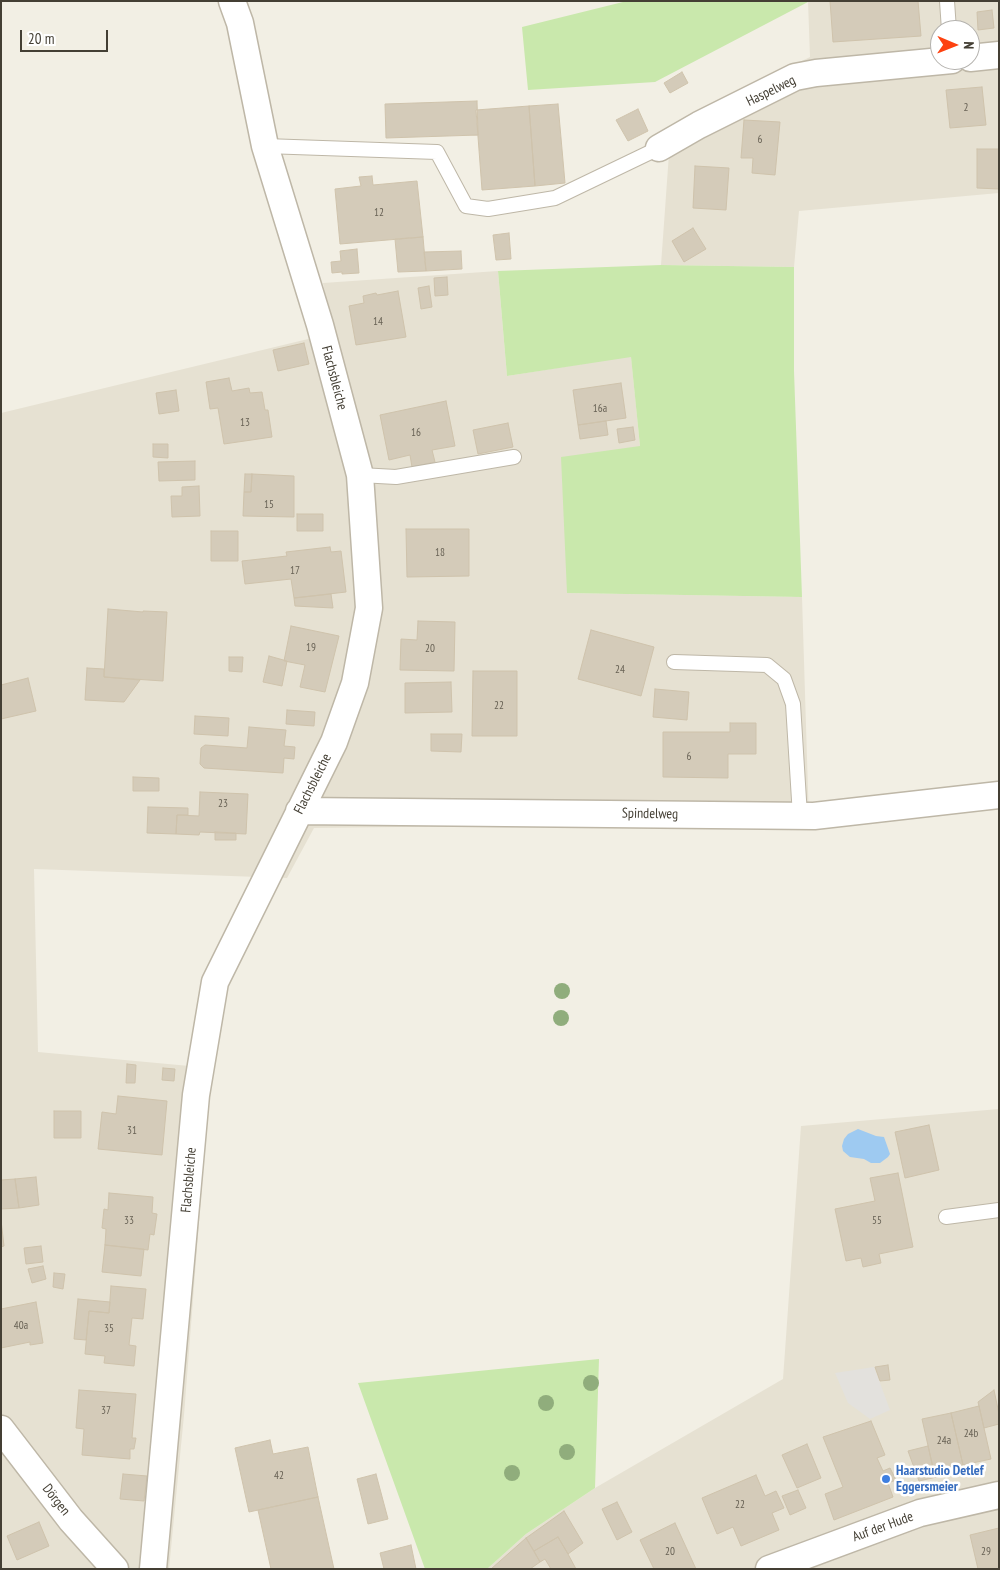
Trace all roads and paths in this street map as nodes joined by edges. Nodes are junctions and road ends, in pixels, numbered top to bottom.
1 (232, 1) edge
2 (947, 1) edge
3 (948, 20) edge
4 (999, 55) edge
5 (980, 57) edge
6 (930, 62) edge
7 (265, 146) junction
8 (659, 148) joint
9 (514, 457) dead end
10 (360, 475) junction
11 (674, 662) dead end
12 (999, 795) edge
13 (299, 811) junction
14 (800, 816) junction
15 (999, 1210) edge
16 (946, 1217) dead end
17 (1, 1429) edge
18 (999, 1495) edge
19 (115, 1569) edge
20 (153, 1569) edge
21 (769, 1569) edge

1 - 7 street, Flachsbleiche
2 - 3 lane
4 - 5 street
6 - 8 street, Haspelweg
7 - 8 lane
7 - 10 street, Flachsbleiche
9 - 10 lane
10 - 13 street, Flachsbleiche
11 - 14 lane
12 - 14 street, Spindelweg
13 - 14 street, Spindelweg
13 - 20 street, Flachsbleiche
15 - 16 lane
17 - 19 street, Dörgen
18 - 21 street, Auf der Hude

